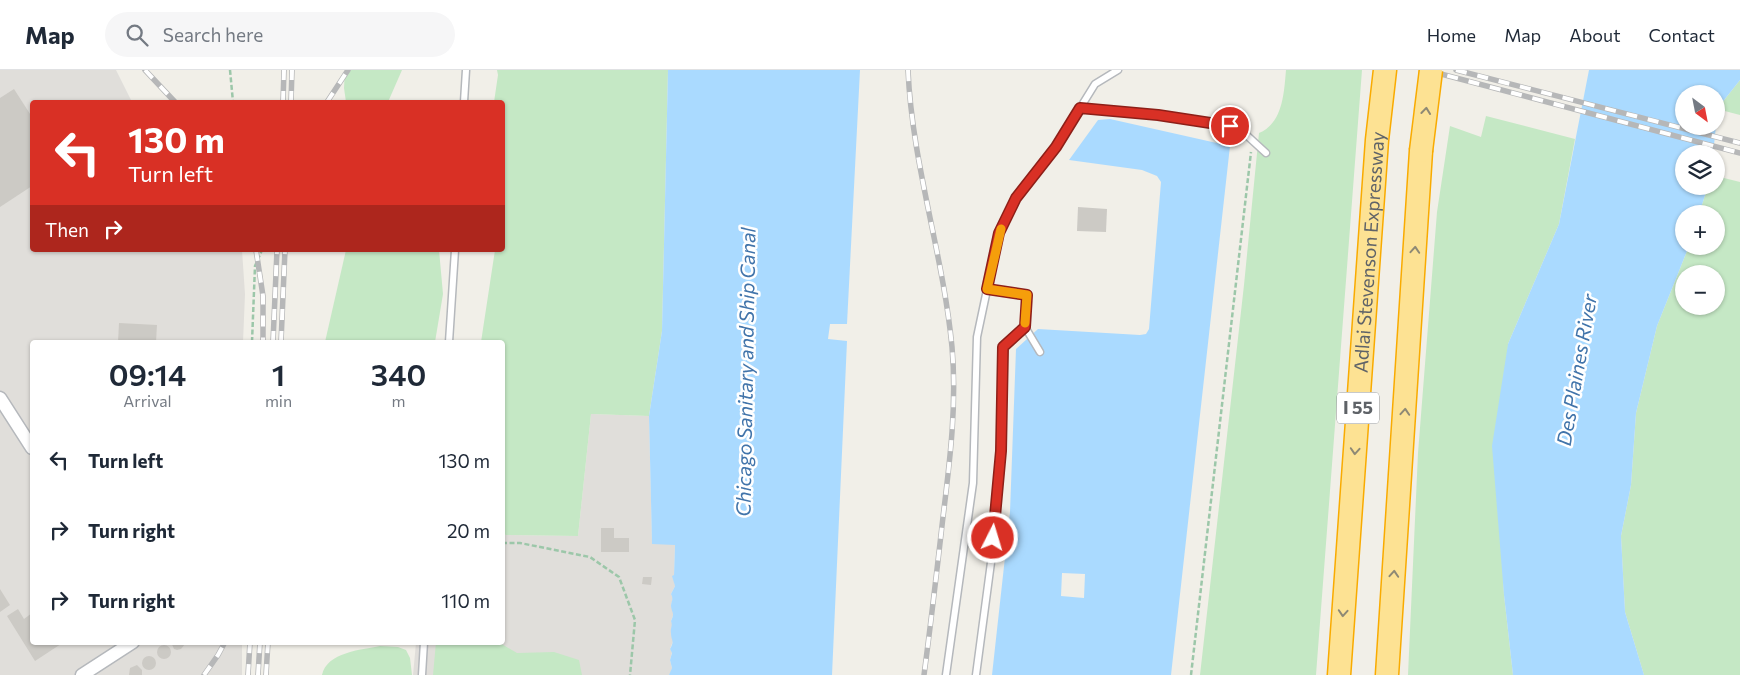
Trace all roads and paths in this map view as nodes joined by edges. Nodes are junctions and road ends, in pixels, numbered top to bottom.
1 (230, 70) edge
2 (466, 70) edge
3 (1118, 70) edge
4 (1386, 70) edge
5 (1431, 70) edge
6 (234, 100) edge
7 (464, 100) edge
8 (1080, 108) junction
9 (1252, 140) junction
10 (1266, 153) dead end
11 (261, 252) edge
12 (455, 252) edge
13 (987, 289) junction
14 (1025, 327) junction
15 (252, 340) edge
16 (449, 340) edge
17 (1040, 352) dead end
18 (0, 398) edge
19 (30, 445) edge
20 (505, 543) edge
21 (128, 645) edge
22 (424, 645) edge
23 (82, 675) edge
24 (422, 675) edge
25 (630, 675) edge
26 (946, 675) edge
27 (976, 675) edge
28 (1192, 675) edge
29 (1338, 675) edge
30 (1387, 675) edge

1 - 6 path
2 - 7 lane
3 - 8 lane
4 -> 29 highway, Adlai Stevenson Expressway / I 55
30 -> 5 highway, I 55, bridge
8 - 9 lane
8 - 13 lane
9 - 10 lane
9 - 28 path
11 - 15 path
12 - 16 lane
13 - 14 lane
13 - 26 lane
14 - 17 lane
14 - 27 lane
18 - 19 street
20 - 25 path
21 - 23 street
22 - 24 lane

